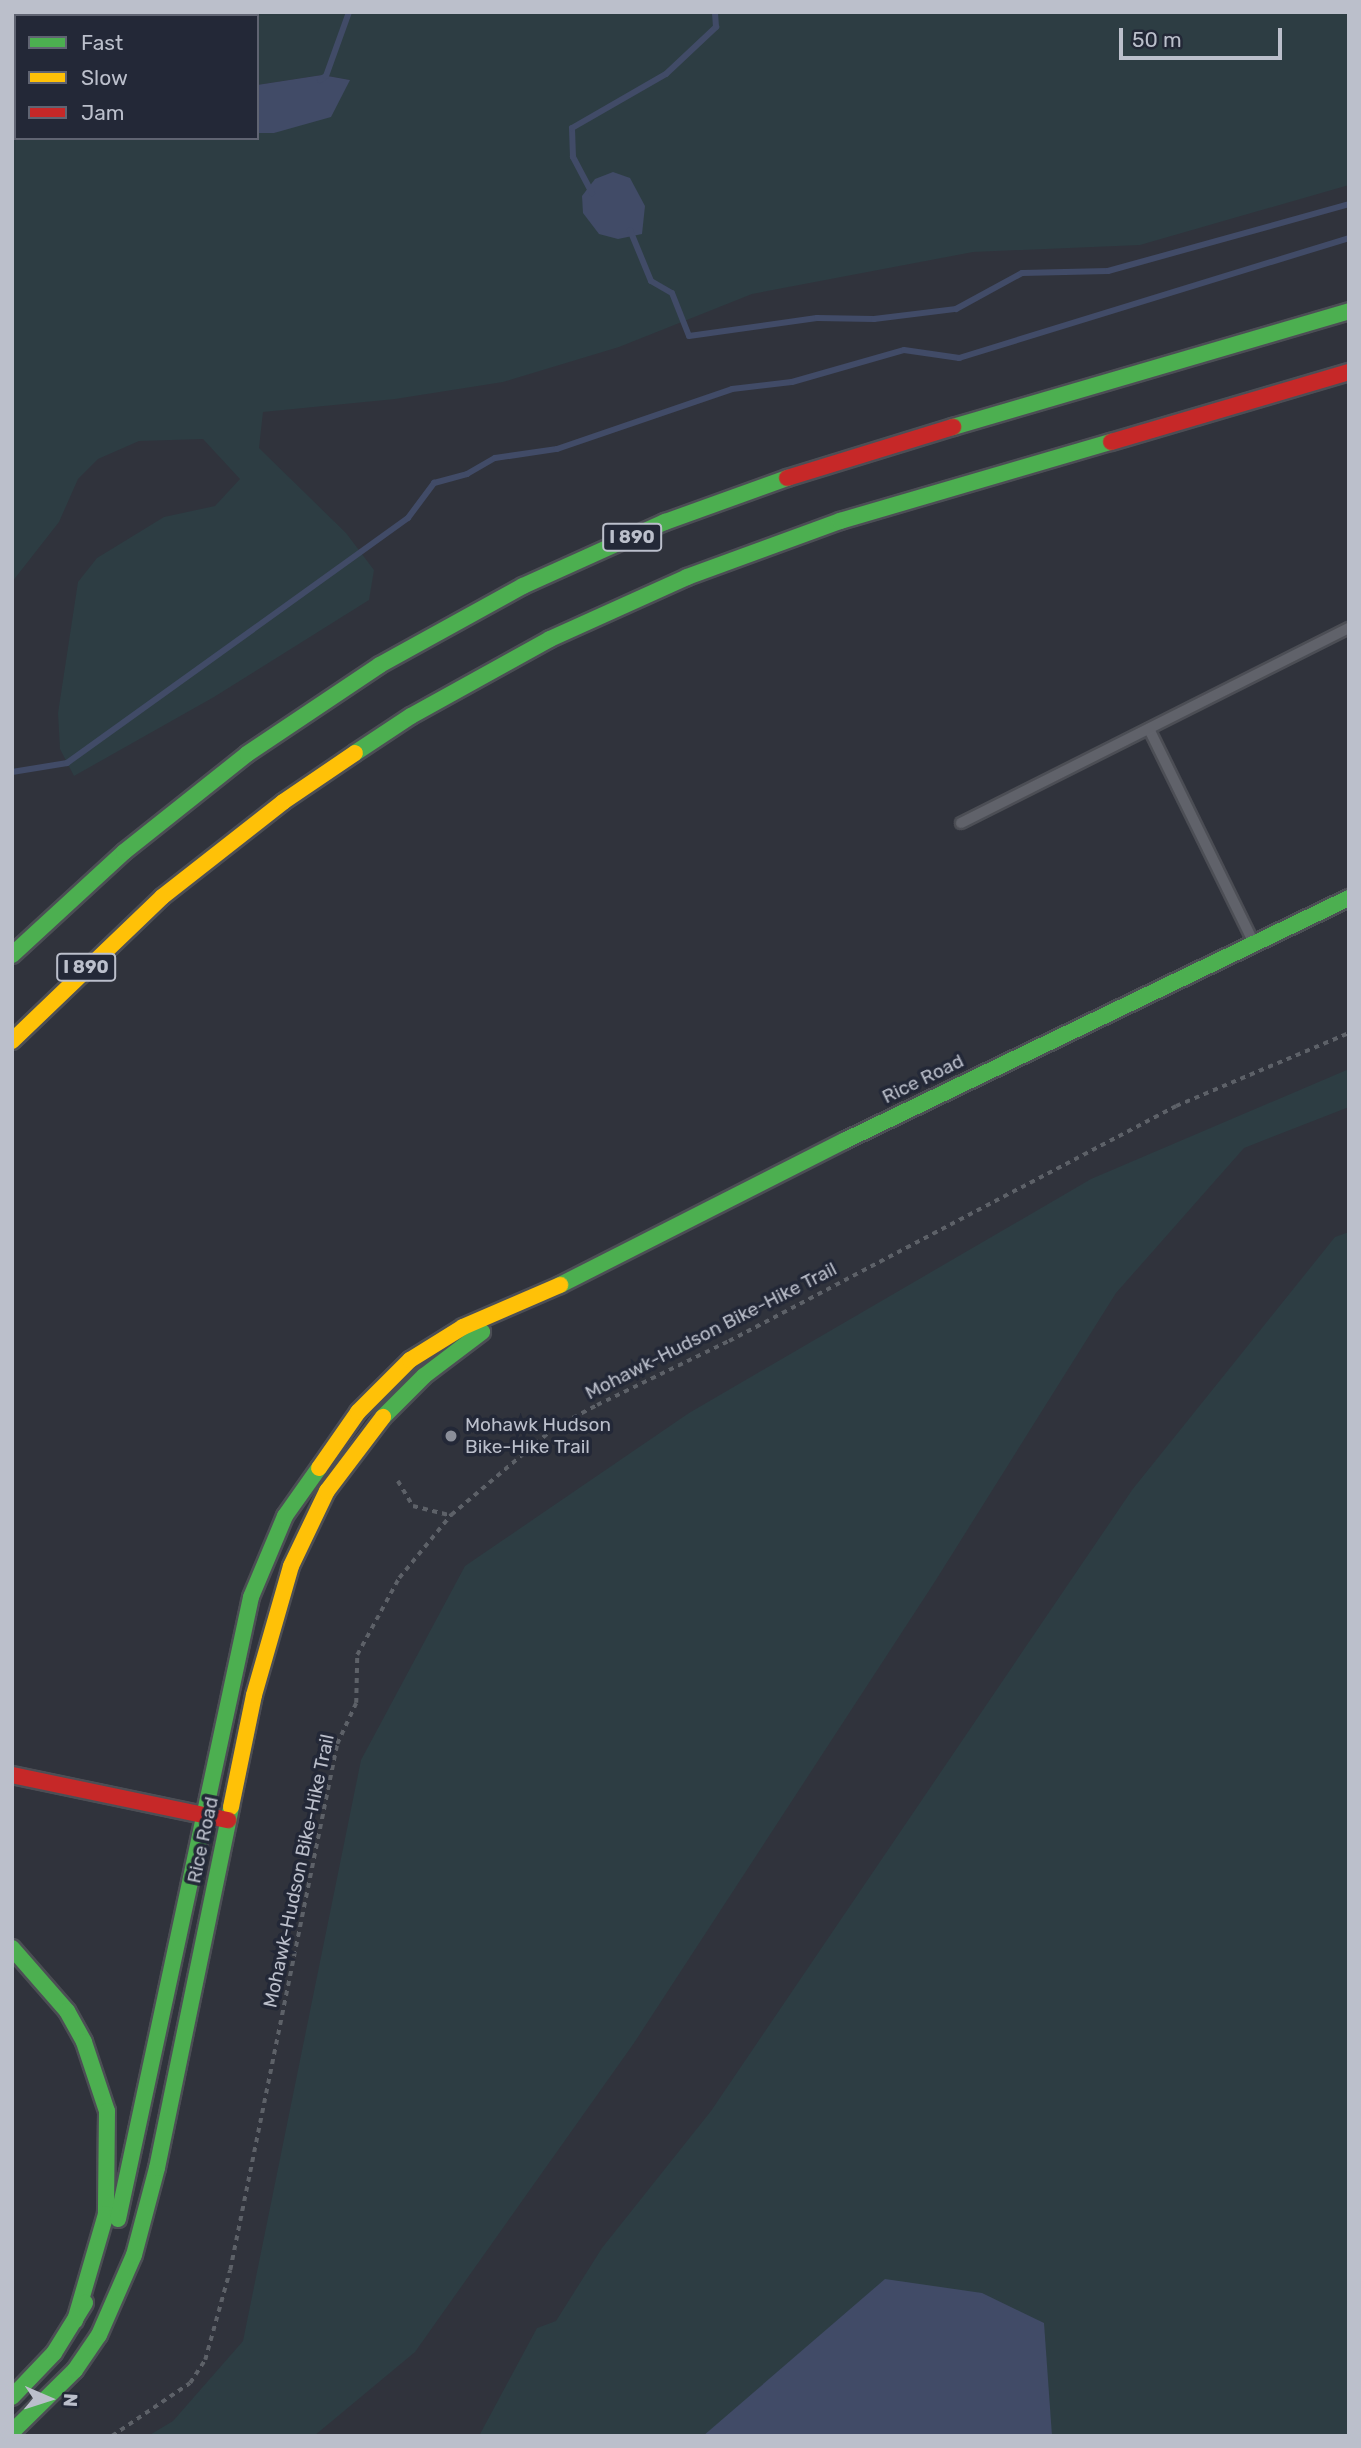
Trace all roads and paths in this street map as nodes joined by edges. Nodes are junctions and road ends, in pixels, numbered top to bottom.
1 (1349, 311) edge
2 (1349, 372) edge
3 (1349, 628) edge
4 (1149, 729) junction
5 (961, 823) dead end
6 (162, 897) junction
7 (1349, 898) edge
8 (1253, 942) junction
9 (12, 955) edge
10 (1349, 1033) edge
11 (12, 1041) edge
12 (32, 1046) dead end
13 (519, 1305) junction
14 (398, 1481) dead end
15 (451, 1515) junction
16 (12, 1774) edge
17 (203, 1814) junction
18 (228, 1820) junction
19 (12, 1948) edge
20 (75, 2321) junction
21 (12, 2396) edge
22 (12, 2432) edge
23 (112, 2436) edge

1 - 9 main road, I 890
2 - 6 main road, I 890
3 - 4 lane
4 - 5 lane
4 - 8 lane
6 - 11 main road, I 890
6 - 12 main road
7 - 8 main road, Rice Road
8 - 13 main road, Rice Road
10 - 15 path, Mohawk-Hudson Bike-Hike Trail
13 - 17 main road, Rice Road
13 - 18 main road, Rice Road
14 - 15 path
15 - 23 path, Mohawk-Hudson Bike-Hike Trail
16 - 17 main road
17 - 18 main road
17 - 20 main road, Rice Road
18 - 22 main road, Rice Road
19 - 20 main road
20 - 21 main road, Rice Road

